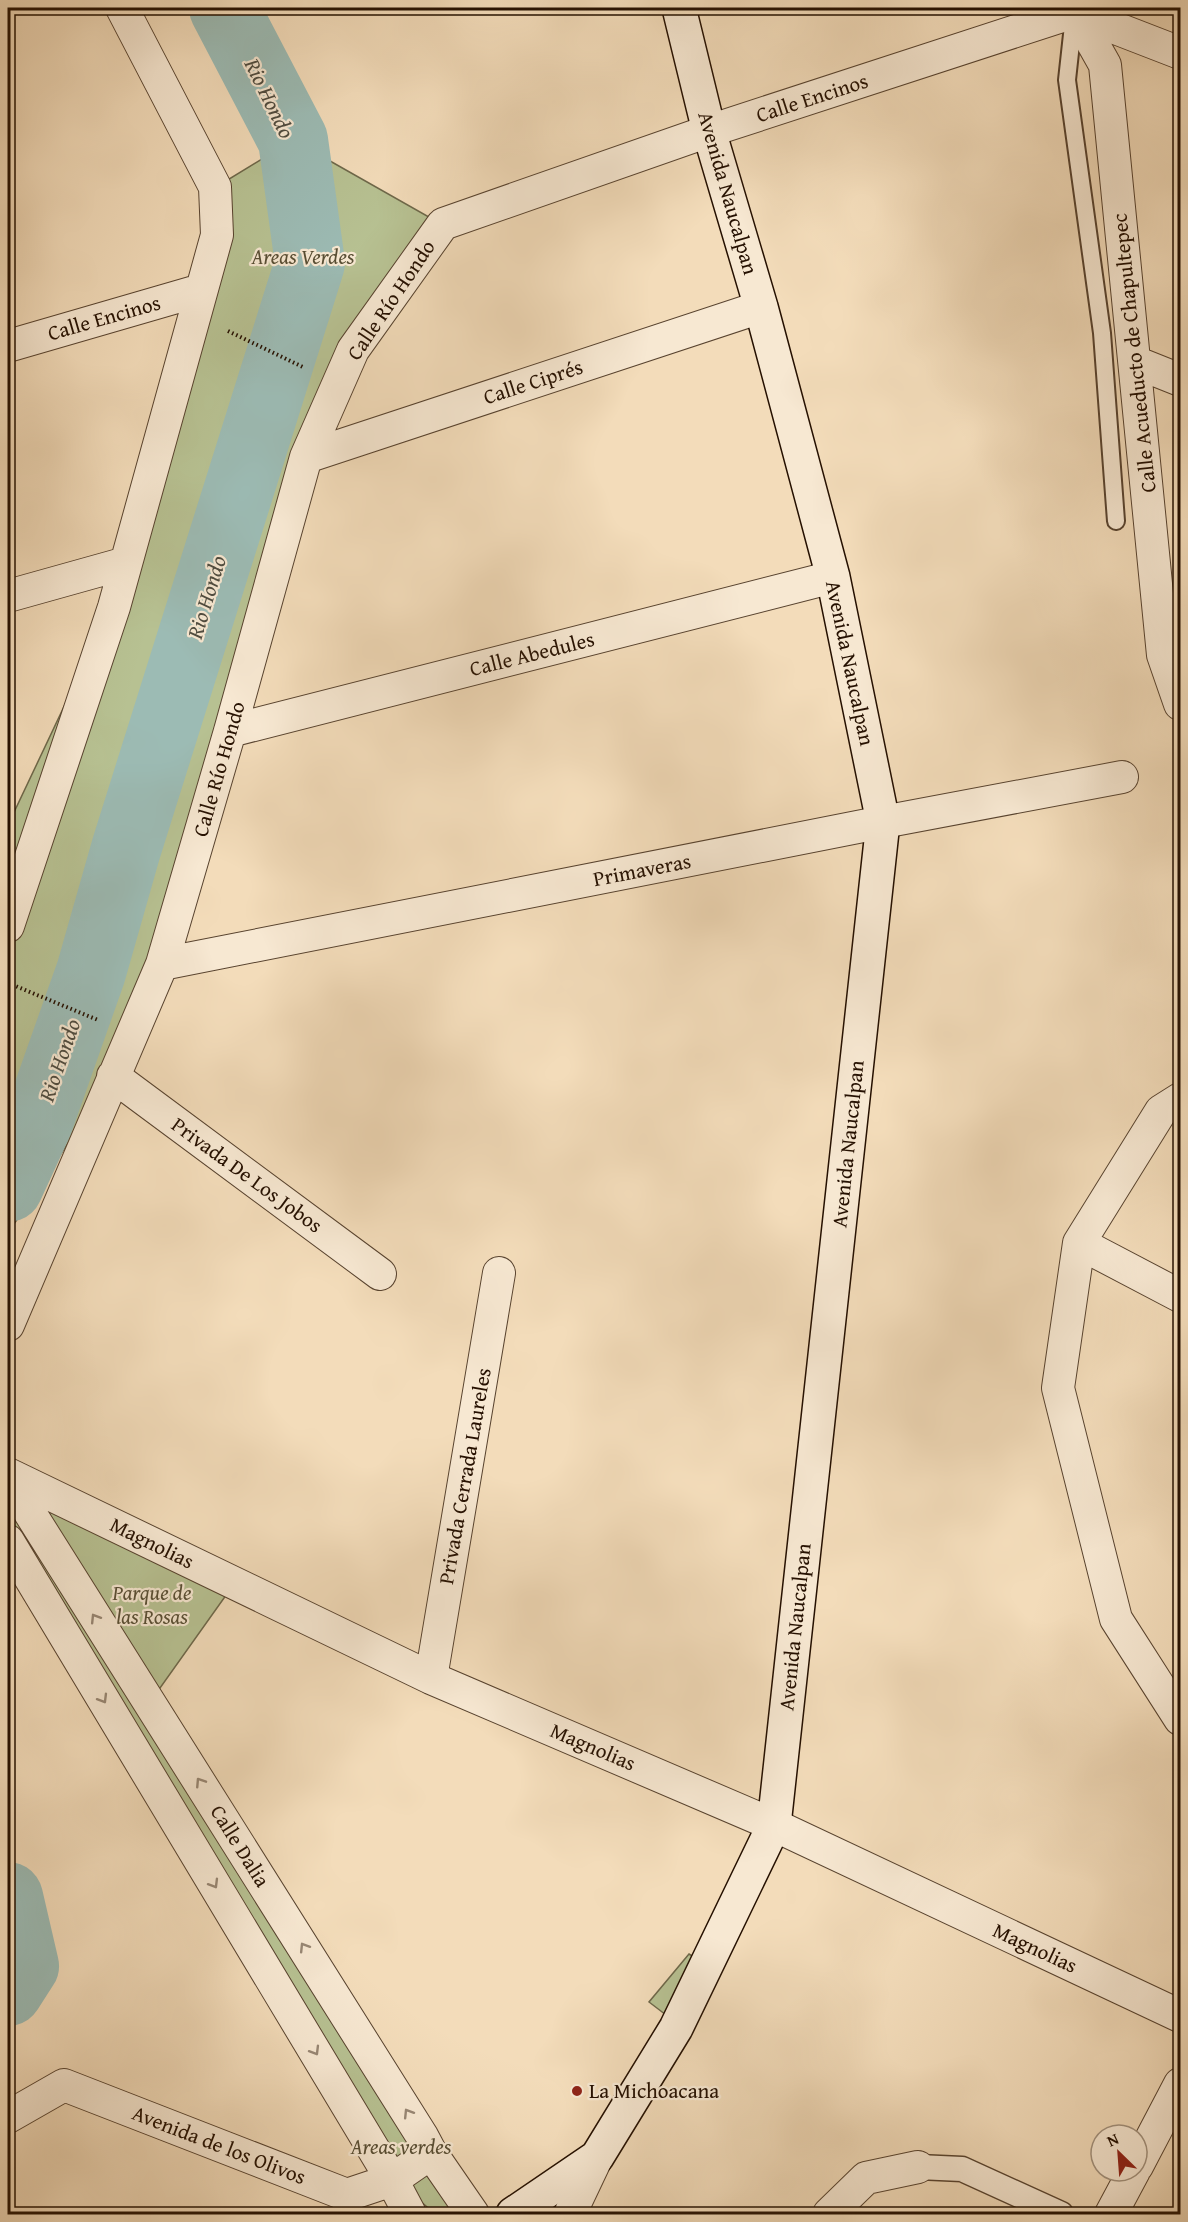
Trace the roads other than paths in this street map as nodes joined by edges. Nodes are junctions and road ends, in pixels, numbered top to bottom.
1 (122, 8) edge
2 (679, 8) edge
3 (1074, 10) edge
4 (1180, 53) edge
5 (709, 131) junction
6 (443, 224) joint
7 (201, 290) junction
8 (761, 307) junction
9 (8, 346) edge
10 (1135, 362) junction
11 (1180, 380) edge
12 (306, 457) junction
13 (1116, 521) dead end
14 (126, 563) junction
15 (833, 577) junction
16 (8, 596) edge
17 (1172, 659) edge
18 (1180, 704) edge
19 (230, 731) junction
20 (1122, 777) dead end
21 (883, 822) junction
22 (8, 926) edge
23 (162, 964) junction
24 (113, 1076) junction
25 (1180, 1099) edge
26 (1079, 1243) junction
27 (499, 1273) dead end
28 (380, 1274) dead end
29 (1180, 1296) edge
30 (8, 1325) edge
31 (8, 1473) edge
32 (8, 1478) edge
33 (8, 1541) edge
34 (431, 1678) junction
35 (1180, 1719) edge
36 (225, 1821) junction
37 (774, 1825) junction
38 (190, 1844) junction
39 (1180, 2016) edge
40 (1180, 2084) edge
41 (8, 2117) edge
42 (1149, 2143) edge
43 (431, 2153) junction
44 (597, 2157) junction
45 (918, 2167) joint
46 (392, 2180) junction
47 (1128, 2183) edge
48 (410, 2214) edge
49 (473, 2214) edge
50 (513, 2214) edge
51 (570, 2214) edge
52 (829, 2214) edge
53 (1061, 2214) edge
54 (1111, 2214) edge

1 - 7 street
2 - 5 main road, Avenida Naucalpan
3 - 4 street
3 - 5 street, Calle Encinos
3 - 10 street, Calle Acueducto de Chapultepec
3 - 13 lane
5 - 6 street, Calle Encinos
5 - 8 main road, Avenida Naucalpan
6 - 12 street, Calle Río Hondo
7 - 9 street, Calle Encinos
7 - 14 street
8 - 12 street, Calle Ciprés
8 - 15 main road, Avenida Naucalpan
10 - 11 street
10 - 17 street, Calle Acueducto de Chapultepec
12 - 19 street, Calle Río Hondo
14 - 16 street
14 - 22 street
15 - 19 street, Calle Abedules
15 - 21 main road, Avenida Naucalpan
17 - 18 street, Calle Acueducto de Chapultepec
19 - 23 street, Calle Río Hondo
20 - 21 street, Primaveras
21 - 23 street, Primaveras
21 - 37 main road, Avenida Naucalpan
23 - 24 street, Calle Río Hondo
24 - 28 street, Privada De Los Jobos
24 - 30 street, Calle Río Hondo
25 - 26 street
26 - 29 street
26 - 35 street
27 - 34 street, Privada Cerrada Laureles
31 - 34 street, Magnolias
36 -> 32 street, Calle Dalia
33 -> 38 street, Calle Dalia
34 - 37 street, Magnolias
36 - 38 street
43 -> 36 street, Calle Dalia
37 - 39 street, Magnolias
37 - 44 main road, Avenida Naucalpan
38 -> 46 street, Calle Dalia
40 - 42 street
41 - 46 street, Avenida de los Olivos
43 - 46 street, Avenida de los Olivos
43 - 49 street, Calle Dalia
44 - 50 main road, Avenida Naucalpan
44 - 51 street
45 - 52 street
45 - 53 street
46 - 48 street, Calle Dalia
47 - 54 street

